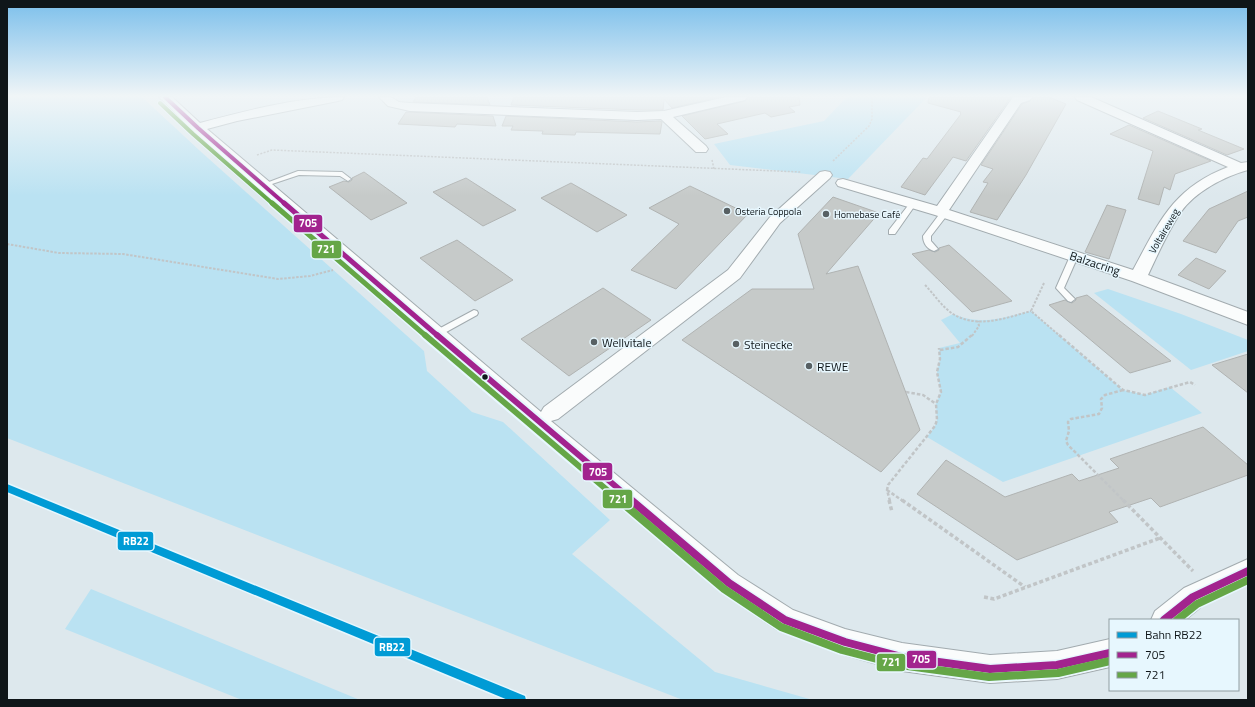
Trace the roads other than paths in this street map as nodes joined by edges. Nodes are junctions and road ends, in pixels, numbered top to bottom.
1 (200, 130) edge
2 (680, 130) edge
3 (997, 130) edge
4 (1158, 130) edge
5 (701, 149) dead end
6 (1243, 166) edge
7 (827, 170) road end
8 (348, 179) dead end
9 (843, 182) dead end
10 (264, 185) junction
11 (912, 204) junction
12 (942, 213) junction
13 (892, 232) dead end
14 (934, 249) dead end
15 (1074, 256) junction
16 (1138, 277) junction
17 (1071, 299) dead end
18 (474, 313) dead end
19 (1248, 319) edge
20 (436, 334) junction
21 (551, 413) dead end
22 (1248, 571) edge
23 (1165, 619) edge
24 (1109, 653) edge

1 - 10 street
2 - 5 street
3 - 12 street
4 - 6 street, Voltaireweg
6 - 16 street, Voltaireweg
7 - 21 street
8 - 10 lane
9 - 11 street, Balzacring
10 - 20 street
11 - 12 street, Balzacring
11 - 13 lane
12 - 14 lane
12 - 15 street, Balzacring
15 - 16 street, Balzacring
15 - 17 lane
16 - 19 street, Balzacring
18 - 20 lane
20 - 24 street
22 - 23 street

